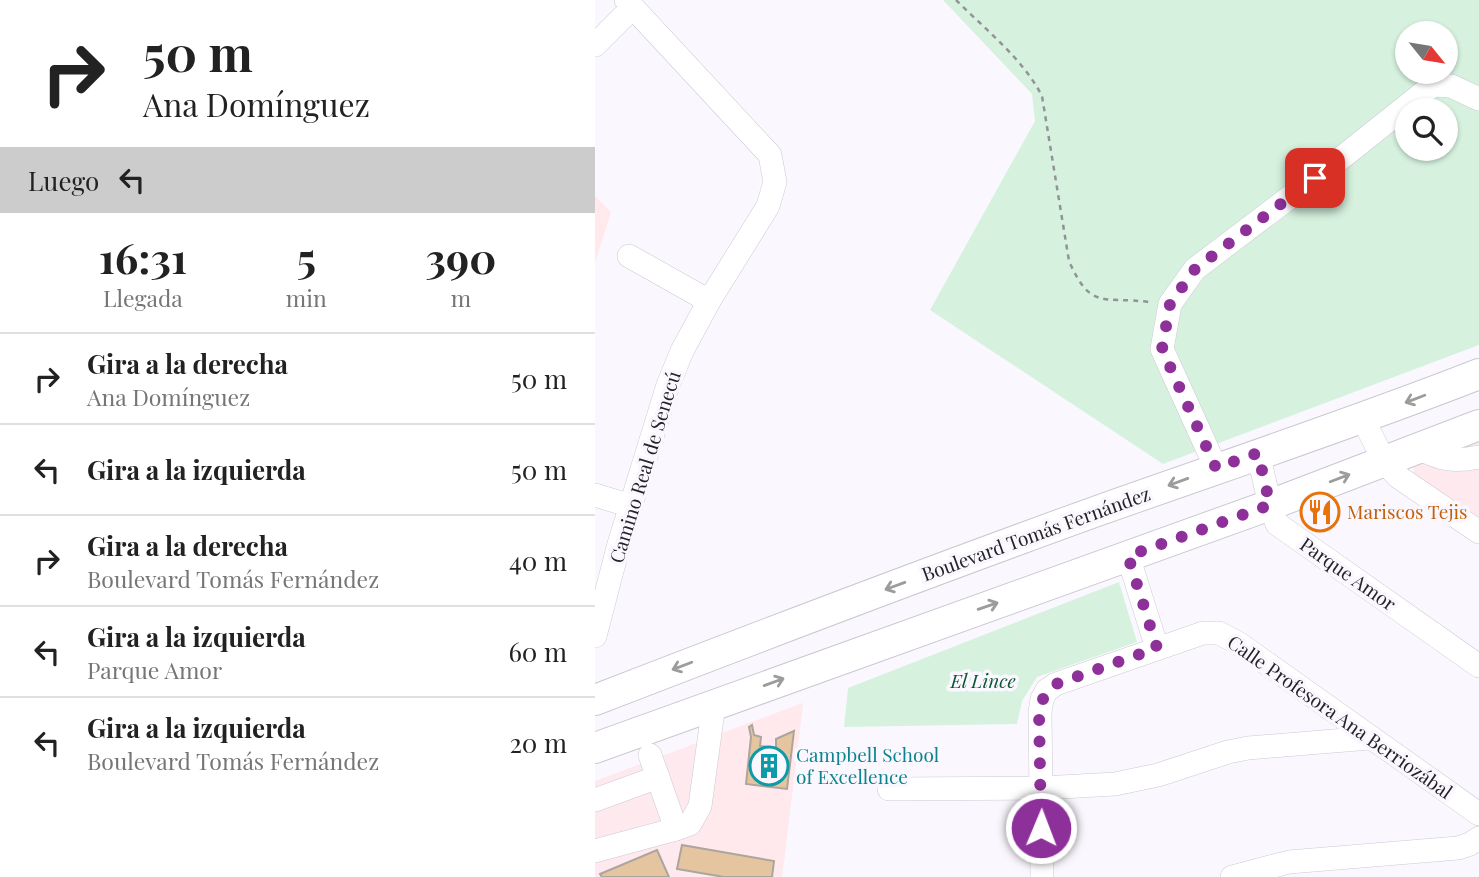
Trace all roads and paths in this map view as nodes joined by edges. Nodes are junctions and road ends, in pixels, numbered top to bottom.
1 (956, 0) edge
2 (630, 4) edge
3 (595, 45) edge
4 (1479, 99) edge
5 (629, 256) dead end
6 (709, 301) junction
7 (1170, 304) junction
8 (1479, 374) edge
9 (1363, 419) junction
10 (1479, 425) edge
11 (1419, 448) junction
12 (1258, 453) junction
13 (1479, 457) edge
14 (1384, 461) junction
15 (1216, 468) junction
16 (595, 495) edge
17 (1270, 505) junction
18 (631, 506) junction
19 (1479, 532) edge
20 (1128, 556) junction
21 (595, 636) edge
22 (1157, 648) junction
23 (1479, 666) edge
24 (595, 700) edge
25 (714, 704) junction
26 (595, 717) edge
27 (623, 738) junction
28 (1370, 738) junction
29 (595, 748) edge
30 (650, 755) dead end
31 (658, 777) junction
32 (1042, 788) junction
33 (889, 789) dead end
34 (595, 800) edge
35 (1479, 814) edge
36 (675, 829) junction
37 (1479, 838) edge
38 (595, 851) edge
39 (1042, 877) edge
40 (1232, 877) edge

1 - 7 path
2 - 3 street
2 - 6 street, Camino Real de Senecú
4 - 7 street
5 - 6 street
6 - 18 street, Camino Real de Senecú
7 - 15 street
8 -> 9 main road, Boulevard Tomás Fernández
9 - 12 main road, Boulevard Tomás Fernández
9 - 14 street
10 - 11 main road
11 - 13 street
11 - 14 main road
12 - 15 main road, Boulevard Tomás Fernández
12 - 17 street, Parque Amor
17 -> 14 main road
14 - 19 street
15 -> 24 main road, Boulevard Tomás Fernández
16 - 18 street
17 - 20 main road
17 - 23 street, Parque Amor
18 - 21 street, Camino Real de Senecú
20 - 22 street
25 -> 20 main road
22 - 28 street, Calle Profesora Ana Berriozábal
22 - 32 street, Calle Profesora Ana Berriozábal
25 - 27 main road
25 - 36 street
26 - 27 main road
27 - 29 main road
28 - 32 street
28 - 35 street, Calle Profesora Ana Berriozábal
30 - 31 street
31 - 34 street
31 - 36 street
32 - 33 street
32 - 39 street, Calle Profesora Ana Berriozábal
36 - 38 street
37 - 40 street

